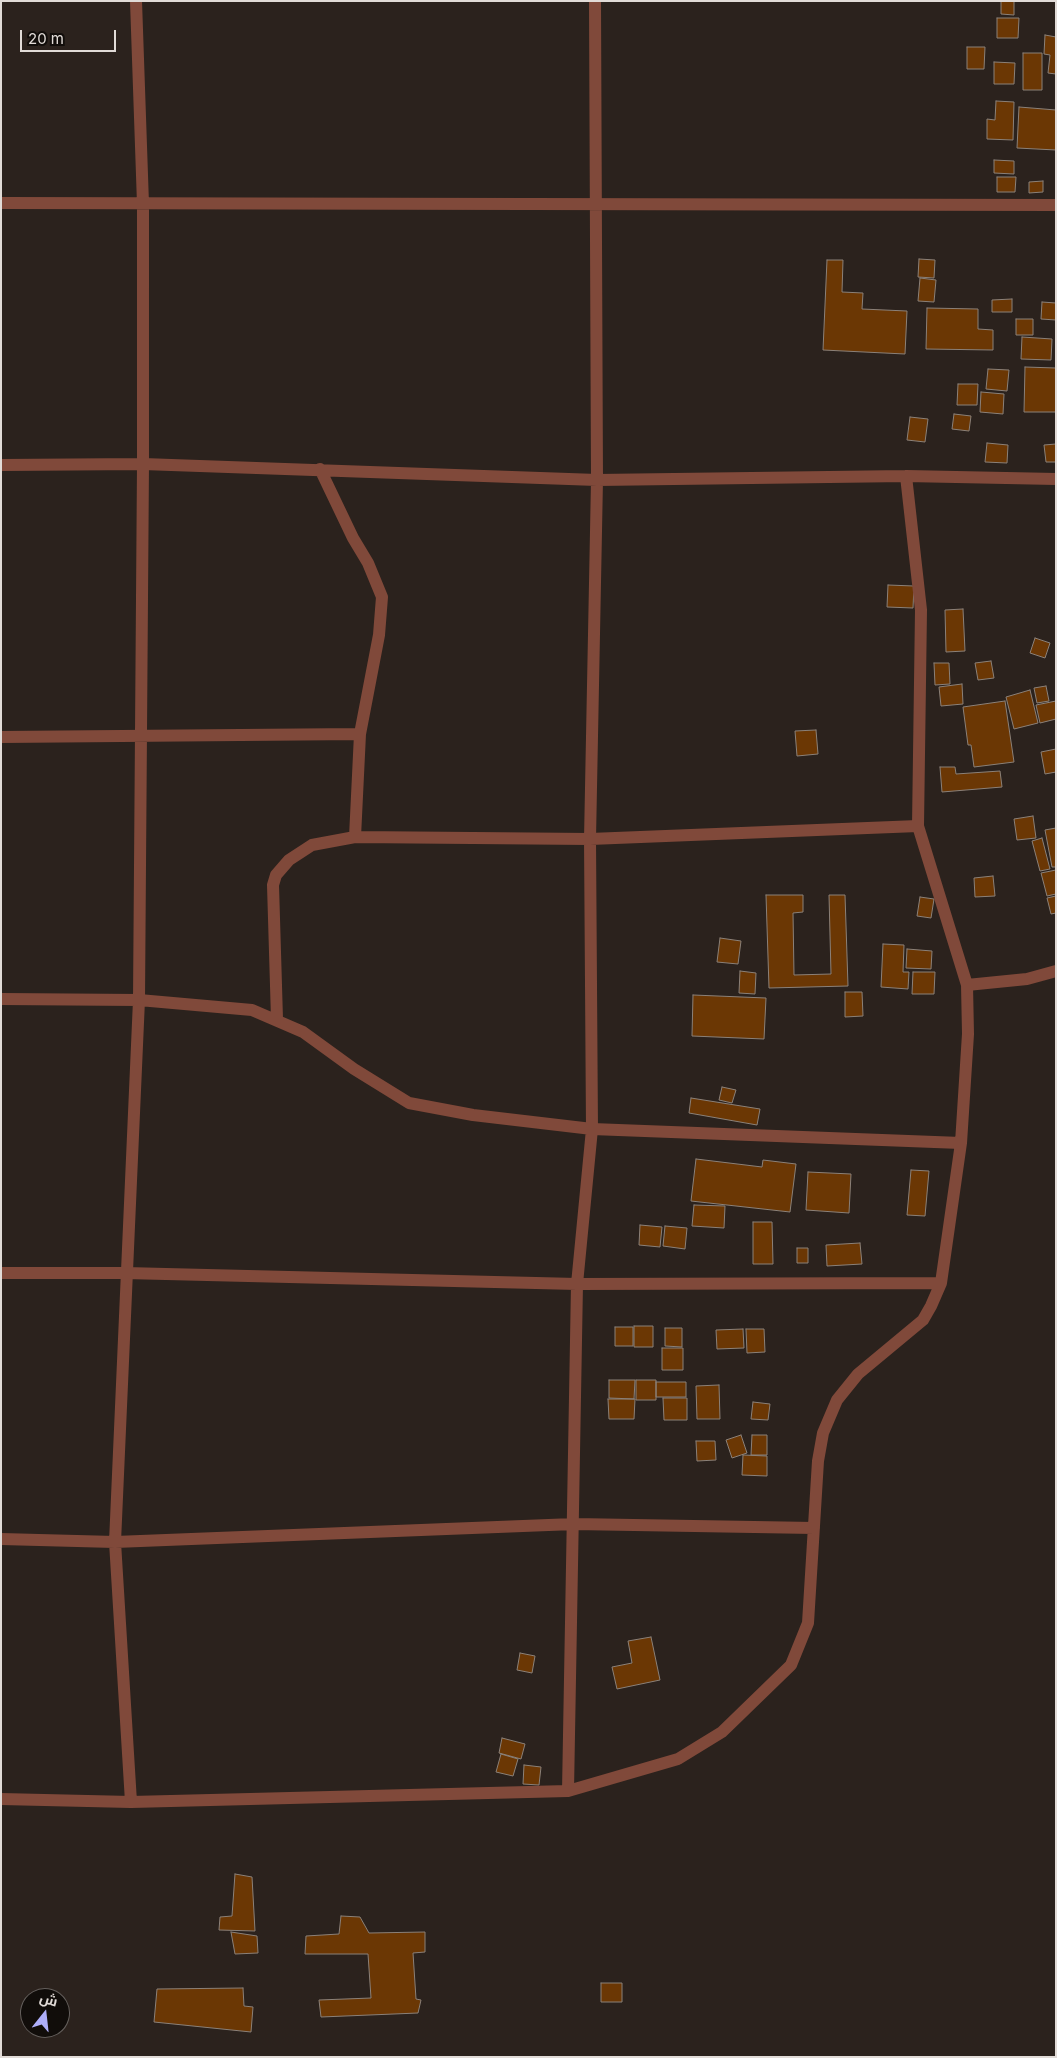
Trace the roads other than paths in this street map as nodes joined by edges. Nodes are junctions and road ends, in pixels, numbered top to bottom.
1 (136, 1) edge
2 (595, 1) edge
3 (1, 202) edge
4 (143, 204) junction
5 (595, 204) junction
6 (1056, 205) edge
7 (143, 464) junction
8 (1, 465) edge
9 (320, 469) junction
10 (906, 476) junction
11 (1056, 479) edge
12 (597, 480) junction
13 (360, 734) junction
14 (141, 735) junction
15 (1, 737) edge
16 (918, 826) junction
17 (355, 837) junction
18 (590, 839) junction
19 (1056, 971) edge
20 (967, 985) junction
21 (1, 998) edge
22 (139, 1000) junction
23 (277, 1019) junction
24 (592, 1129) junction
25 (961, 1143) junction
26 (1, 1273) edge
27 (126, 1273) junction
28 (941, 1283) junction
29 (577, 1284) junction
30 (574, 1524) junction
31 (814, 1528) junction
32 (1, 1539) edge
33 (115, 1542) junction
34 (568, 1791) junction
35 (1, 1800) edge
36 (131, 1802) junction

1 - 4 street
2 - 5 street
3 - 4 street
4 - 5 street
4 - 7 street
5 - 6 street
5 - 12 street
7 - 8 street
7 - 9 street
7 - 14 street
9 - 12 street
9 - 13 street
10 - 11 street
10 - 12 street
10 - 16 street
12 - 18 street
13 - 14 street
13 - 17 street
14 - 15 street
14 - 22 street
16 - 18 street
16 - 20 street
17 - 18 street
17 - 23 street
18 - 24 street
19 - 20 street
20 - 25 street
21 - 22 street
22 - 23 street
22 - 27 street
23 - 24 street
24 - 25 street
24 - 29 street
25 - 28 street
26 - 27 street
27 - 29 street
27 - 33 street
28 - 29 street
28 - 31 street
29 - 30 street
30 - 31 street
30 - 33 street
30 - 34 street
31 - 34 street
32 - 33 street
33 - 36 street
34 - 36 street
35 - 36 street

